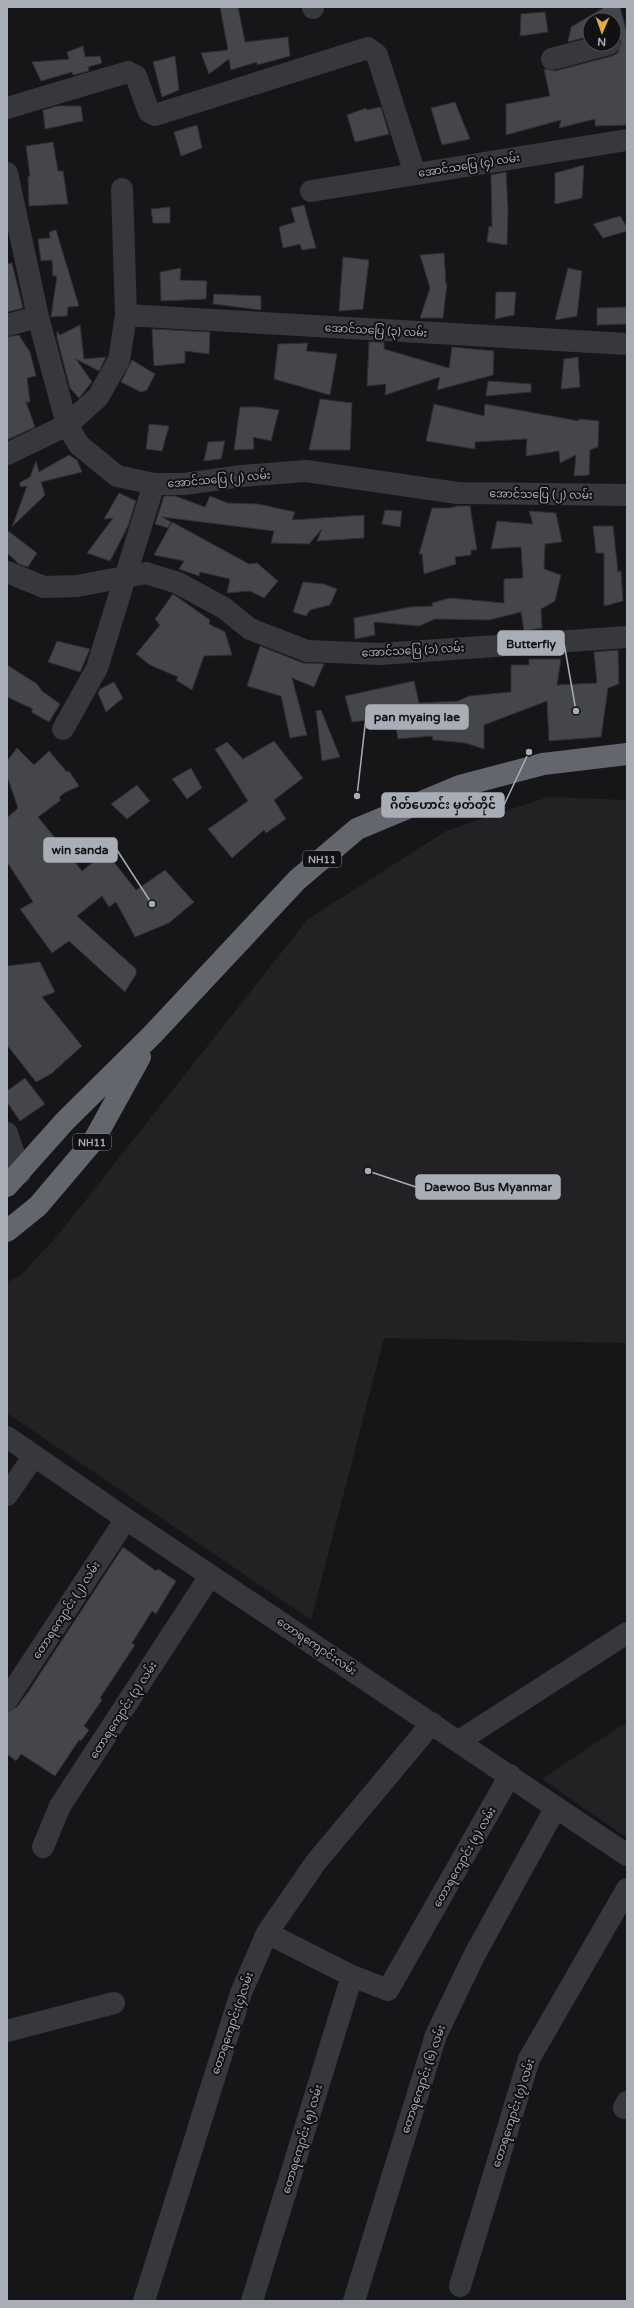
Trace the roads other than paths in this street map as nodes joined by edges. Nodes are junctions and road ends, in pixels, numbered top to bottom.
1 (582, 51) edge
2 (552, 59) dead end
3 (7, 108) edge
4 (627, 140) edge
5 (7, 173) edge
6 (414, 174) junction
7 (122, 189) dead end
8 (311, 190) dead end
9 (126, 315) junction
10 (38, 317) junction
11 (7, 325) edge
12 (627, 344) edge
13 (67, 425) junction
14 (7, 454) edge
15 (154, 484) junction
16 (627, 495) edge
17 (7, 572) edge
18 (126, 576) junction
19 (627, 637) edge
20 (63, 729) dead end
21 (627, 754) edge
22 (152, 1035) junction
23 (7, 1133) edge
24 (14, 1180) edge
25 (7, 1231) edge
26 (7, 1437) edge
27 (34, 1456) junction
28 (7, 1495) edge
29 (126, 1520) junction
30 (210, 1576) junction
31 (627, 1633) edge
32 (7, 1700) edge
33 (432, 1723) junction
34 (459, 1741) junction
35 (510, 1775) junction
36 (556, 1807) junction
37 (43, 1847) dead end
38 (627, 1855) edge
39 (627, 1889) edge
40 (267, 1933) junction
41 (352, 1976) junction
42 (114, 2003) dead end
43 (7, 2031) edge
44 (460, 2286) dead end
45 (144, 2301) edge
46 (252, 2301) edge
47 (354, 2301) edge

1 - 2 street
3 - 6 street
4 - 6 street, အောင်သပြေ (၄) လမ်း
5 - 10 street, အောင်သပြေ (၂) လမ်း
6 - 8 street, အောင်သပြေ (၄) လမ်း
7 - 9 street
9 - 12 street, အောင်သပြေ (၃) လမ်း
9 - 13 street
10 - 11 street
10 - 13 street, အောင်သပြေ (၂) လမ်း
13 - 14 street
13 - 15 street, အောင်သပြေ (၂) လမ်း
15 - 16 street, အောင်သပြေ (၂) လမ်း
15 - 18 street
17 - 18 street, အောင်သပြေ (၁) လမ်း
18 - 19 street, အောင်သပြေ (၁) လမ်း
18 - 20 street
21 - 22 highway, NH11
22 - 24 highway, NH11
22 - 25 highway, NH11
23 - 24 street
26 - 27 street, တောရကျောင်းလမ်း
27 - 28 street
27 - 29 street, တောရကျောင်းလမ်း
29 - 30 street, တောရကျောင်းလမ်း
29 - 32 street, တောရကျောင်း (၂) လမ်း
30 - 33 street, တောရကျောင်းလမ်း
30 - 37 street, တောရကျောင်း (၃) လမ်း
31 - 34 street
33 - 34 street, တောရကျောင်းလမ်း
33 - 40 street, တောရကျောင်း(၄)လမ်း
34 - 35 street, တောရကျောင်းလမ်း
35 - 36 street, တောရကျောင်းလမ်း
35 - 41 street, တောရကျောင်း (၅) လမ်း
36 - 38 street, တောရကျောင်းလမ်း
36 - 47 street, တောရကျောင်း (၆) လမ်း
39 - 44 street, တောရကျောင်း (၇) လမ်း
40 - 41 street, တောရကျောင်း (၅) လမ်း
40 - 45 street, တောရကျောင်း(၄)လမ်း
41 - 46 street, တောရကျောင်း (၅) လမ်း
42 - 43 street

